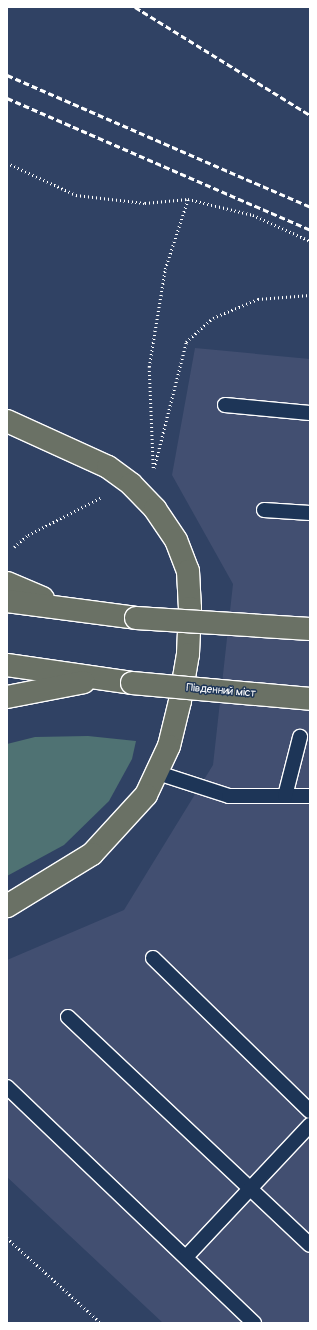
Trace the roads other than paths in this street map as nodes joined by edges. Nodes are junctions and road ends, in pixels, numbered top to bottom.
1 (225, 405) dead end
2 (310, 413) edge
3 (7, 421) edge
4 (264, 510) dead end
5 (310, 513) edge
6 (7, 583) edge
7 (7, 601) edge
8 (72, 610) junction
9 (310, 629) edge
10 (7, 666) edge
11 (101, 679) junction
12 (7, 697) edge
13 (310, 698) edge
14 (300, 737) dead end
15 (158, 773) junction
16 (285, 796) junction
17 (310, 796) edge
18 (7, 906) edge
19 (153, 958) dead end
20 (68, 1017) dead end
21 (7, 1087) edge
22 (310, 1111) edge
23 (310, 1125) edge
24 (250, 1189) junction
25 (310, 1244) edge
26 (186, 1257) junction
27 (254, 1323) edge

1 - 2 lane
3 - 15 main road
4 - 5 lane
6 - 8 main road
7 - 8 main road
8 - 9 main road, bridge
10 - 11 main road, Південний міст
11 - 12 main road
11 - 13 main road, Південний міст, bridge
14 - 16 lane
15 - 16 lane
15 - 18 main road
16 - 17 lane
19 - 22 lane
20 - 24 lane
21 - 26 lane
23 - 24 lane
24 - 25 lane
24 - 26 lane
26 - 27 lane

